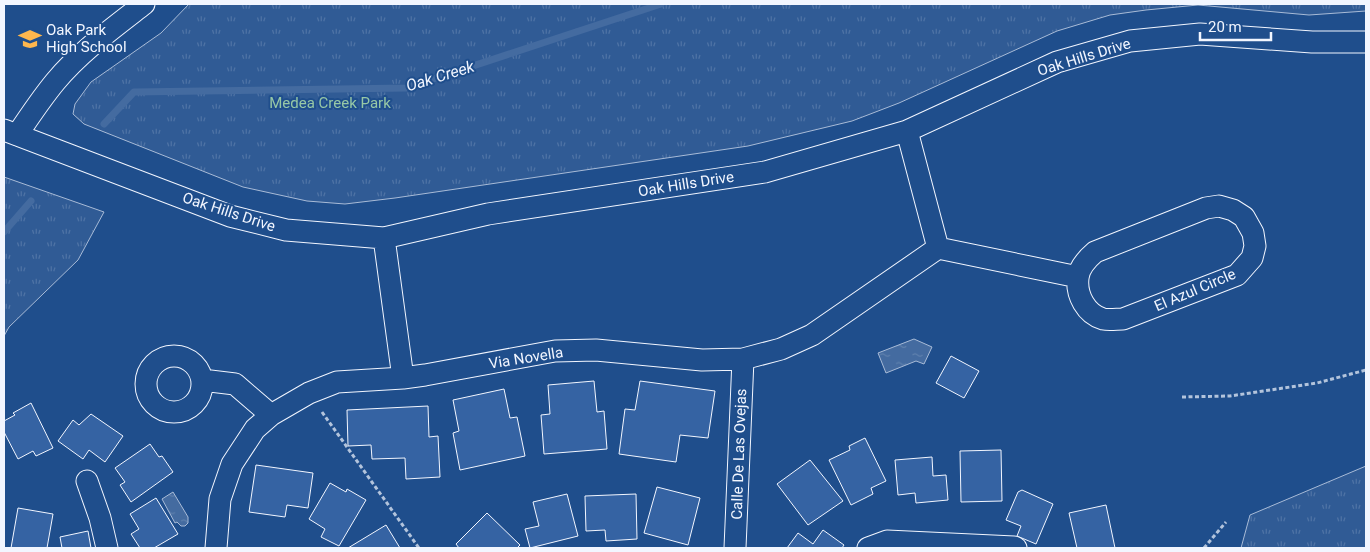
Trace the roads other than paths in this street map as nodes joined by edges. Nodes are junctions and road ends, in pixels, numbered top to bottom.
1 (144, 4) edge
2 (1366, 42) edge
3 (907, 131) junction
4 (10, 133) edge
5 (384, 238) junction
6 (938, 248) junction
7 (1078, 277) junction
8 (743, 359) junction
9 (403, 378) junction
10 (202, 380) dead end
11 (270, 415) junction
12 (87, 481) dead end
13 (107, 548) edge
14 (216, 548) edge
15 (735, 548) edge
16 (868, 548) edge
17 (1016, 548) edge

1 - 4 street
2 - 3 street, Oak Hills Drive
3 - 5 street, Oak Hills Drive
3 - 6 street
4 - 5 street, Oak Hills Drive
5 - 9 street
6 - 7 street
6 - 8 street, Via Novella
7 - 7 street, El Azul Circle
8 - 9 street, Via Novella
8 - 15 street, Calle De Las Ovejas
9 - 11 street, Via Novella
10 - 11 street
11 - 14 street, Via Novella
12 - 13 street
16 - 17 street

